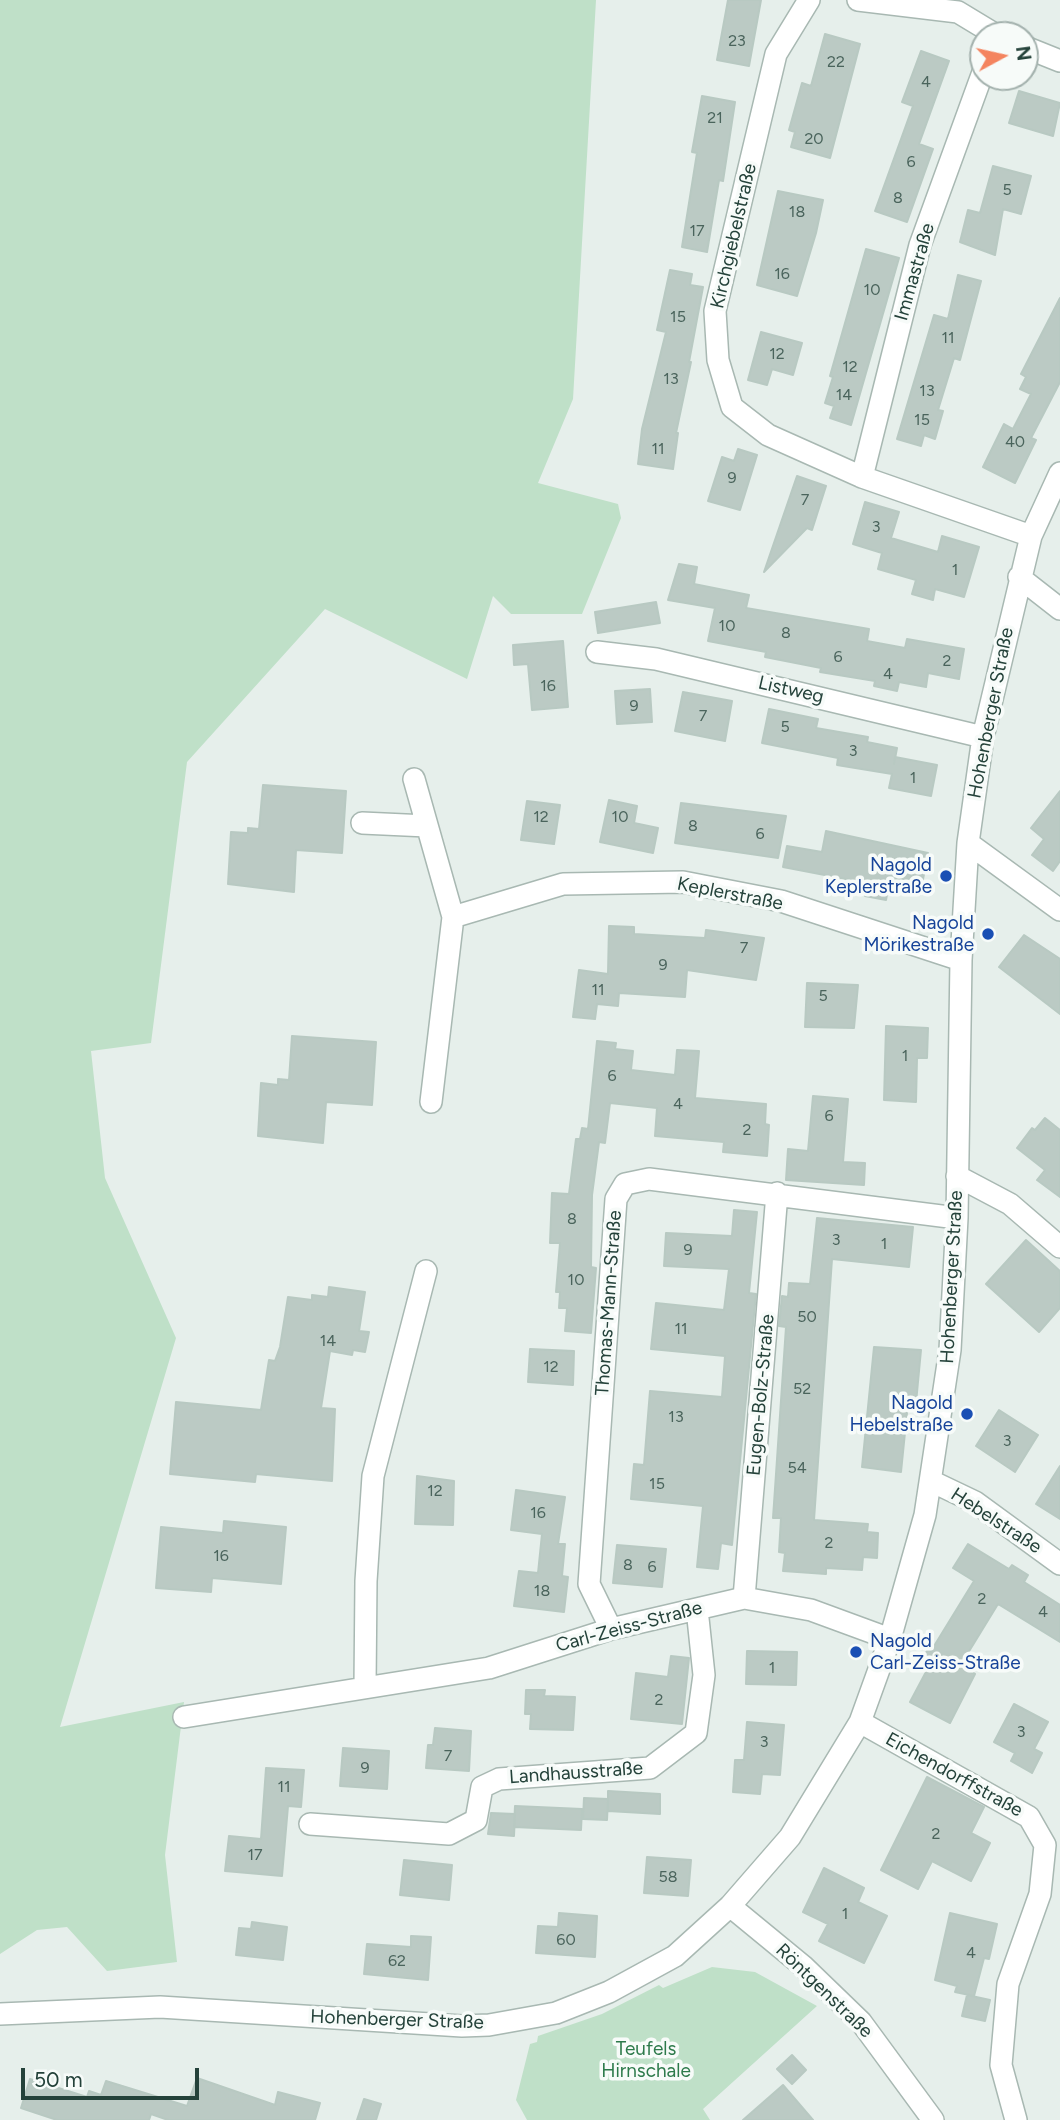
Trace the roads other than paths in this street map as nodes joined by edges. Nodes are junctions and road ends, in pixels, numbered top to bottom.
1 (809, 0) edge
2 (858, 0) edge
3 (958, 6) edge
4 (978, 21) edge
5 (1039, 53) edge
6 (1060, 61) edge
7 (976, 91) edge
8 (1060, 473) edge
9 (862, 477) junction
10 (1031, 536) junction
11 (1019, 577) junction
12 (1060, 609) edge
13 (597, 652) dead end
14 (983, 737) junction
15 (414, 779) dead end
16 (362, 823) dead end
17 (428, 826) junction
18 (968, 844) junction
19 (1060, 910) edge
20 (453, 916) junction
21 (961, 960) junction
22 (431, 1102) dead end
23 (957, 1176) junction
24 (777, 1193) junction
25 (957, 1218) junction
26 (1060, 1247) edge
27 (426, 1271) dead end
28 (931, 1481) junction
29 (1060, 1564) edge
30 (744, 1598) junction
31 (697, 1609) junction
32 (611, 1629) junction
33 (890, 1639) junction
34 (365, 1686) junction
35 (184, 1717) dead end
36 (860, 1722) junction
37 (310, 1824) dead end
38 (730, 1906) junction
39 (0, 2014) edge
40 (933, 2120) edge
41 (1016, 2120) edge

1 - 9 street, Kirchgiebelstraße
2 - 3 street
3 - 4 street
5 - 6 street
7 - 9 street, Immastraße
8 - 10 street, Hohenberger Straße
9 - 10 street, Kirchgiebelstraße
10 - 11 street, Hohenberger Straße
11 - 12 street
11 - 14 street, Hohenberger Straße
13 - 14 street, Listweg
14 - 18 street, Hohenberger Straße
15 - 17 street
16 - 17 street
17 - 20 street
18 - 19 street
18 - 21 street, Hohenberger Straße
20 - 21 street, Keplerstraße
20 - 22 street
21 - 23 street, Hohenberger Straße
23 - 25 street, Hohenberger Straße
23 - 26 street
24 - 25 street, Thomas-Mann-Straße
24 - 30 street, Eugen-Bolz-Straße
24 - 32 street, Thomas-Mann-Straße
25 - 28 street, Hohenberger Straße
27 - 34 street
28 - 29 street, Hebelstraße
28 - 33 street, Hohenberger Straße
30 - 31 street, Carl-Zeiss-Straße
30 - 33 street, Carl-Zeiss-Straße
31 - 32 street, Carl-Zeiss-Straße
31 - 37 street, Landhausstraße
32 - 34 street, Carl-Zeiss-Straße
33 - 36 street, Hohenberger Straße
34 - 35 street, Carl-Zeiss-Straße
36 - 38 street, Hohenberger Straße
36 - 41 street, Eichendorffstraße
38 - 39 street, Hohenberger Straße
38 - 40 street, Röntgenstraße

